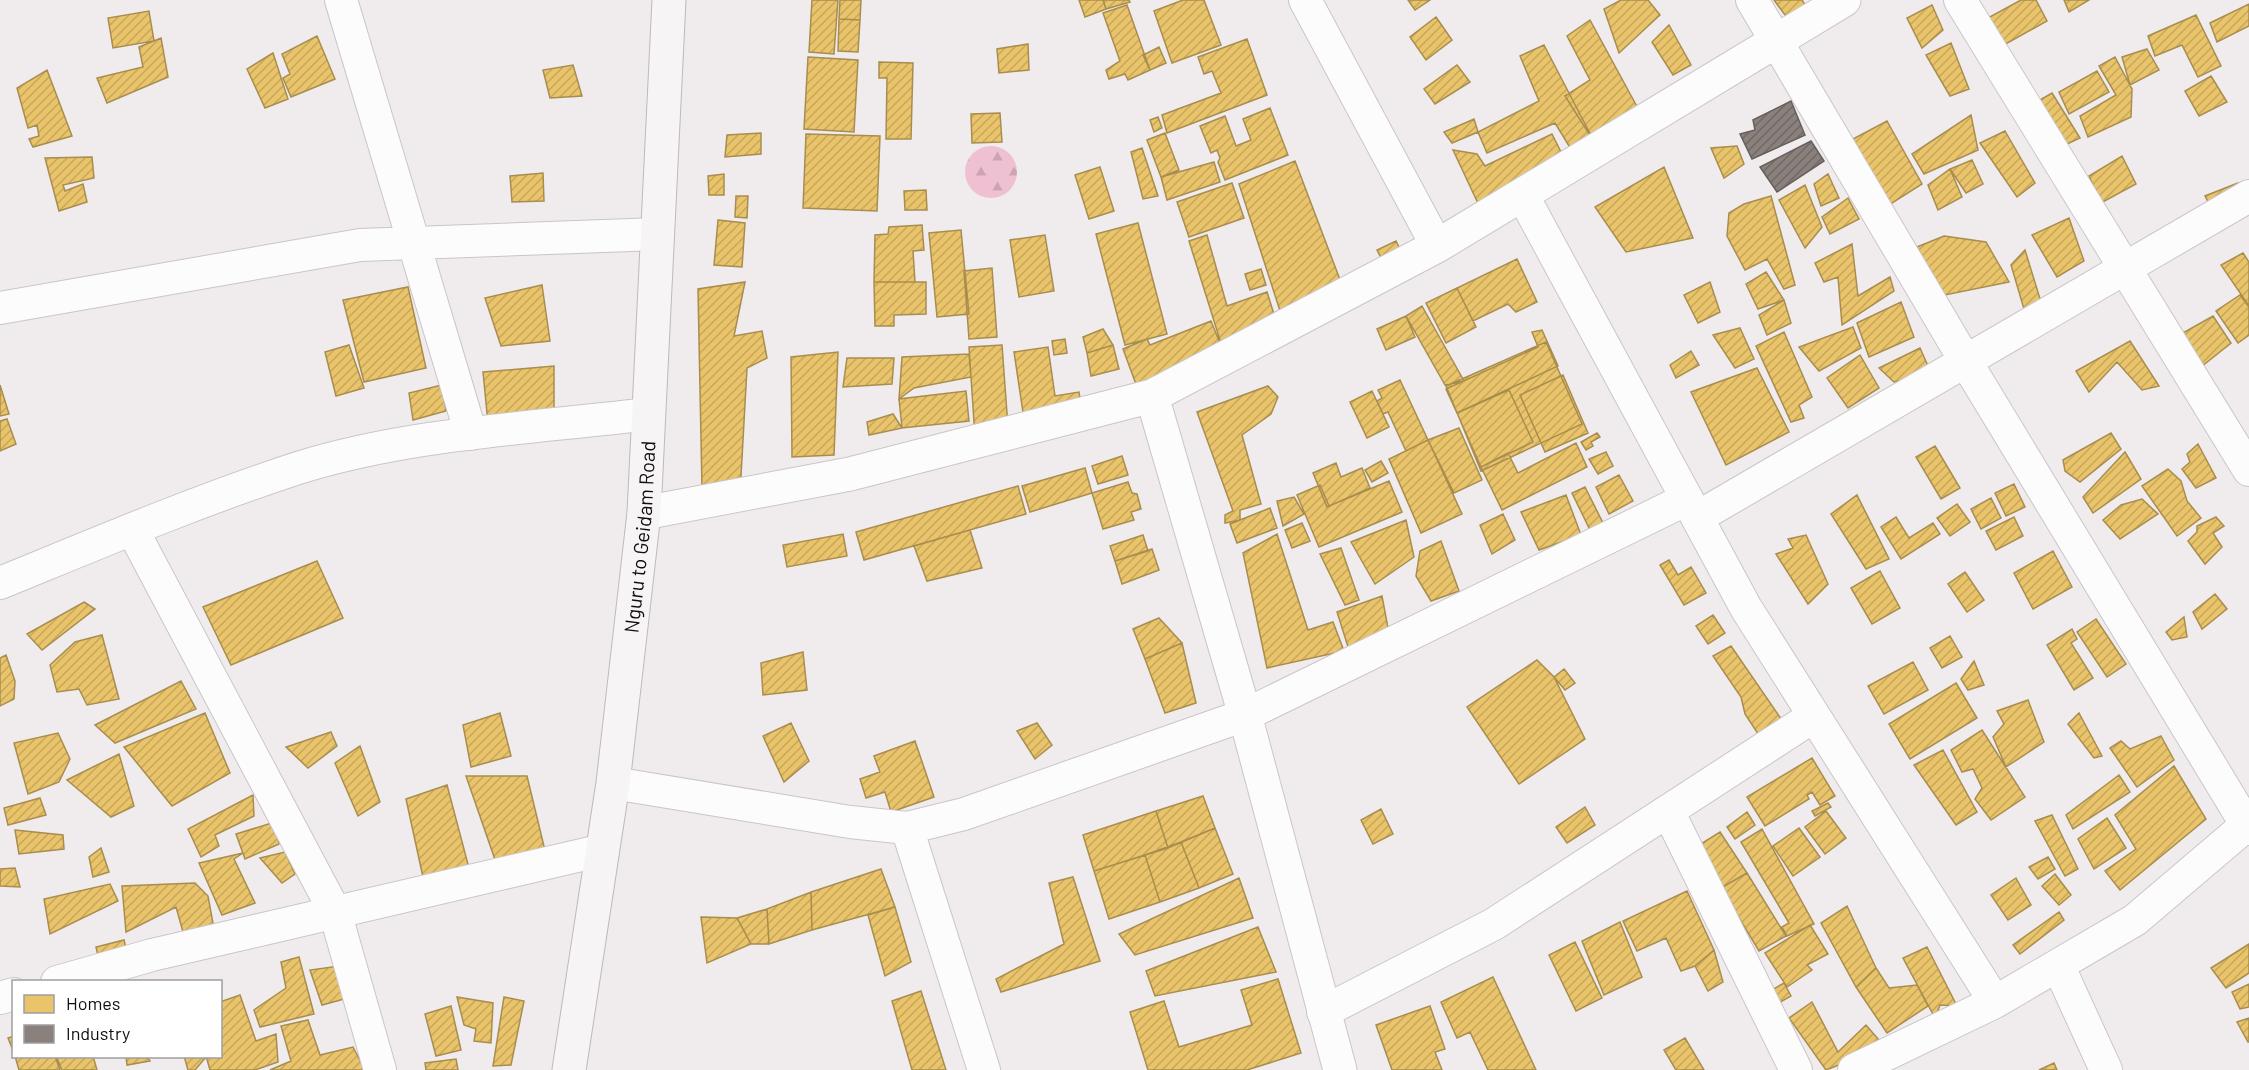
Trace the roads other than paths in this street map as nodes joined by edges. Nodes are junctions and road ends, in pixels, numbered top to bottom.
1 (341, 0) edge
2 (669, 0) edge
3 (1305, 0) edge
4 (1752, 0) edge
5 (1844, 0) edge
6 (1960, 0) edge
7 (1776, 40) junction
8 (1523, 196) junction
9 (2249, 196) edge
10 (658, 234) junction
11 (412, 243) junction
12 (1437, 246) junction
13 (2125, 269) junction
14 (0, 308) edge
15 (1966, 362) junction
16 (1152, 396) junction
17 (649, 414) junction
18 (471, 434) junction
19 (2249, 470) edge
20 (1692, 508) junction
21 (644, 513) junction
22 (132, 529) junction
23 (0, 583) edge
24 (1245, 715) junction
25 (1814, 716) junction
26 (613, 783) junction
27 (1668, 811) junction
28 (2248, 826) edge
29 (906, 828) junction
30 (603, 850) junction
31 (335, 912) junction
32 (2058, 965) junction
33 (61, 980) edge
34 (1995, 1002) junction
35 (1323, 1012) junction
36 (380, 1070) edge
37 (569, 1070) edge
38 (984, 1070) edge
39 (1340, 1070) edge
40 (1796, 1070) edge
41 (1854, 1070) edge
42 (2106, 1070) edge

1 - 11 street
2 - 10 main road, Nguru to Geidam Road
3 - 12 street
4 - 7 street
5 - 7 street
6 - 13 street
7 - 8 street
7 - 15 street
8 - 12 street
8 - 20 street
9 - 13 street
10 - 11 street
10 - 17 main road, Nguru to Geidam Road
11 - 14 street
11 - 18 street
12 - 16 street
13 - 15 street
13 - 19 street
15 - 20 street
15 - 28 street
16 - 21 street
16 - 24 street
17 - 18 street
17 - 21 main road, Nguru to Geidam Road
18 - 22 street
20 - 24 street
20 - 25 street
21 - 26 main road, Nguru to Geidam Road
22 - 23 street
22 - 31 street
24 - 29 street
24 - 35 street
25 - 27 street
25 - 34 street
26 - 29 street
26 - 30 main road, Nguru to Geidam Road
27 - 35 street
27 - 40 street
28 - 32 street
29 - 38 street
30 - 31 street
30 - 37 main road, Nguru to Geidam Road
31 - 33 street
31 - 36 street
32 - 34 street
32 - 42 street
34 - 41 street
35 - 39 street

